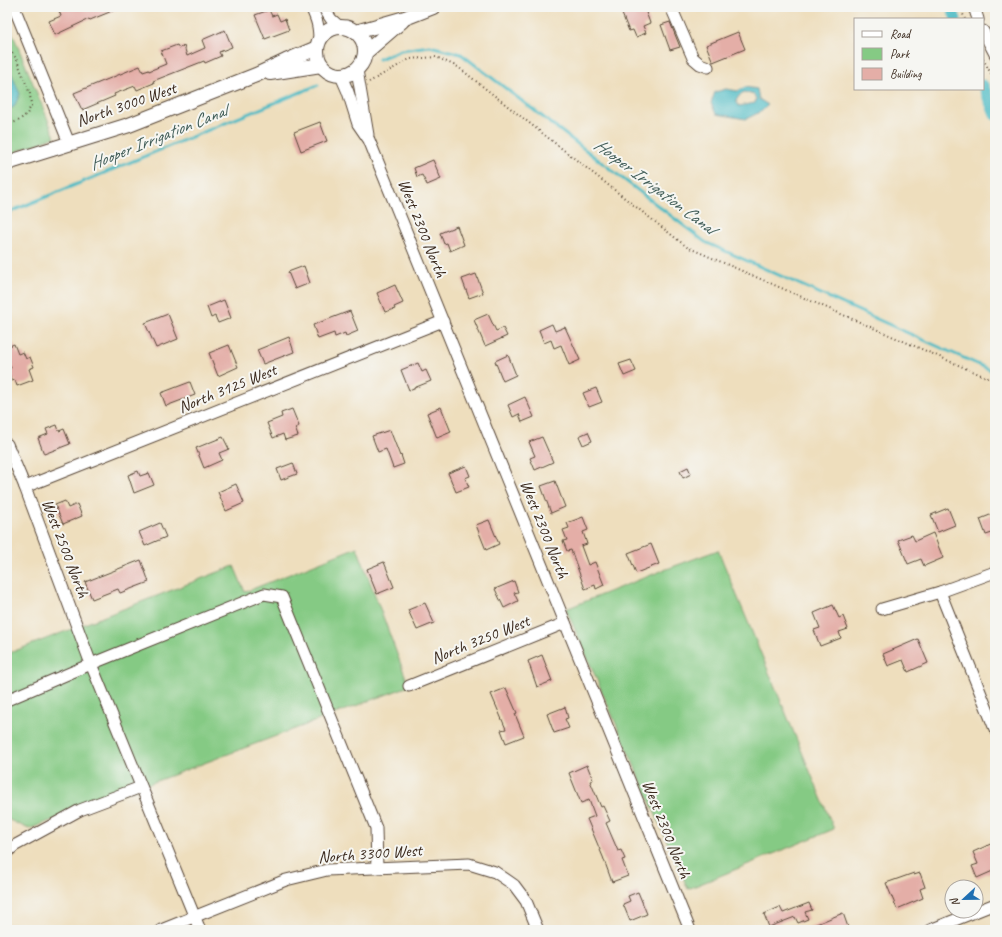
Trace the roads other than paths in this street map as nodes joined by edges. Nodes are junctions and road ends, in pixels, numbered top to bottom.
1 (14, 7) edge
2 (311, 7) edge
3 (323, 7) edge
4 (433, 7) edge
5 (671, 7) edge
6 (974, 7) edge
7 (405, 18) junction
8 (978, 18) edge
9 (340, 27) junction
10 (356, 32) junction
11 (984, 33) edge
12 (318, 45) junction
13 (366, 52) junction
14 (995, 54) edge
15 (321, 65) junction
16 (708, 67) dead end
17 (357, 70) junction
18 (256, 75) junction
19 (341, 76) junction
20 (369, 140) junction
21 (69, 144) junction
22 (7, 163) edge
23 (443, 321) junction
24 (7, 444) edge
25 (25, 487) junction
26 (995, 572) edge
27 (940, 592) junction
28 (882, 609) dead end
29 (565, 623) junction
30 (91, 664) junction
31 (409, 686) dead end
32 (7, 700) edge
33 (995, 729) edge
34 (141, 787) junction
35 (7, 852) edge
36 (377, 868) junction
37 (995, 904) edge
38 (194, 917) junction
39 (161, 930) edge
40 (200, 930) edge
41 (538, 930) edge
42 (690, 930) edge
43 (930, 930) edge

1 - 21 street
2 - 12 street
3 - 9 street
4 - 7 main road
5 - 16 street
6 - 8 street
7 - 10 main road
7 - 13 main road
9 - 10 main road
9 - 12 main road
10 - 13 main road
11 - 14 street
12 - 15 main road
12 - 18 main road, North 3000 West
13 - 17 main road
15 - 18 main road, North 3000 West
15 - 19 main road
17 - 19 main road
17 - 20 street, West 2300 North
18 - 21 main road, North 3000 West
19 - 20 street, West 2300 North
20 - 23 street, West 2300 North
21 - 22 main road, North 3000 West
23 - 25 street, North 3125 West
23 - 29 street, West 2300 North
24 - 25 street, West 2500 North
25 - 30 street, West 2500 North
26 - 27 street
27 - 28 street
27 - 33 street
29 - 31 street, North 3250 West
29 - 42 street, West 2300 North
30 - 32 street
30 - 34 street, West 2500 North
30 - 36 street
34 - 35 street
34 - 38 street, West 2500 North
36 - 38 street, North 3300 West
36 - 41 street, North 3300 West
37 - 43 street
38 - 39 street, North 3300 West
38 - 40 street, West 2500 North

